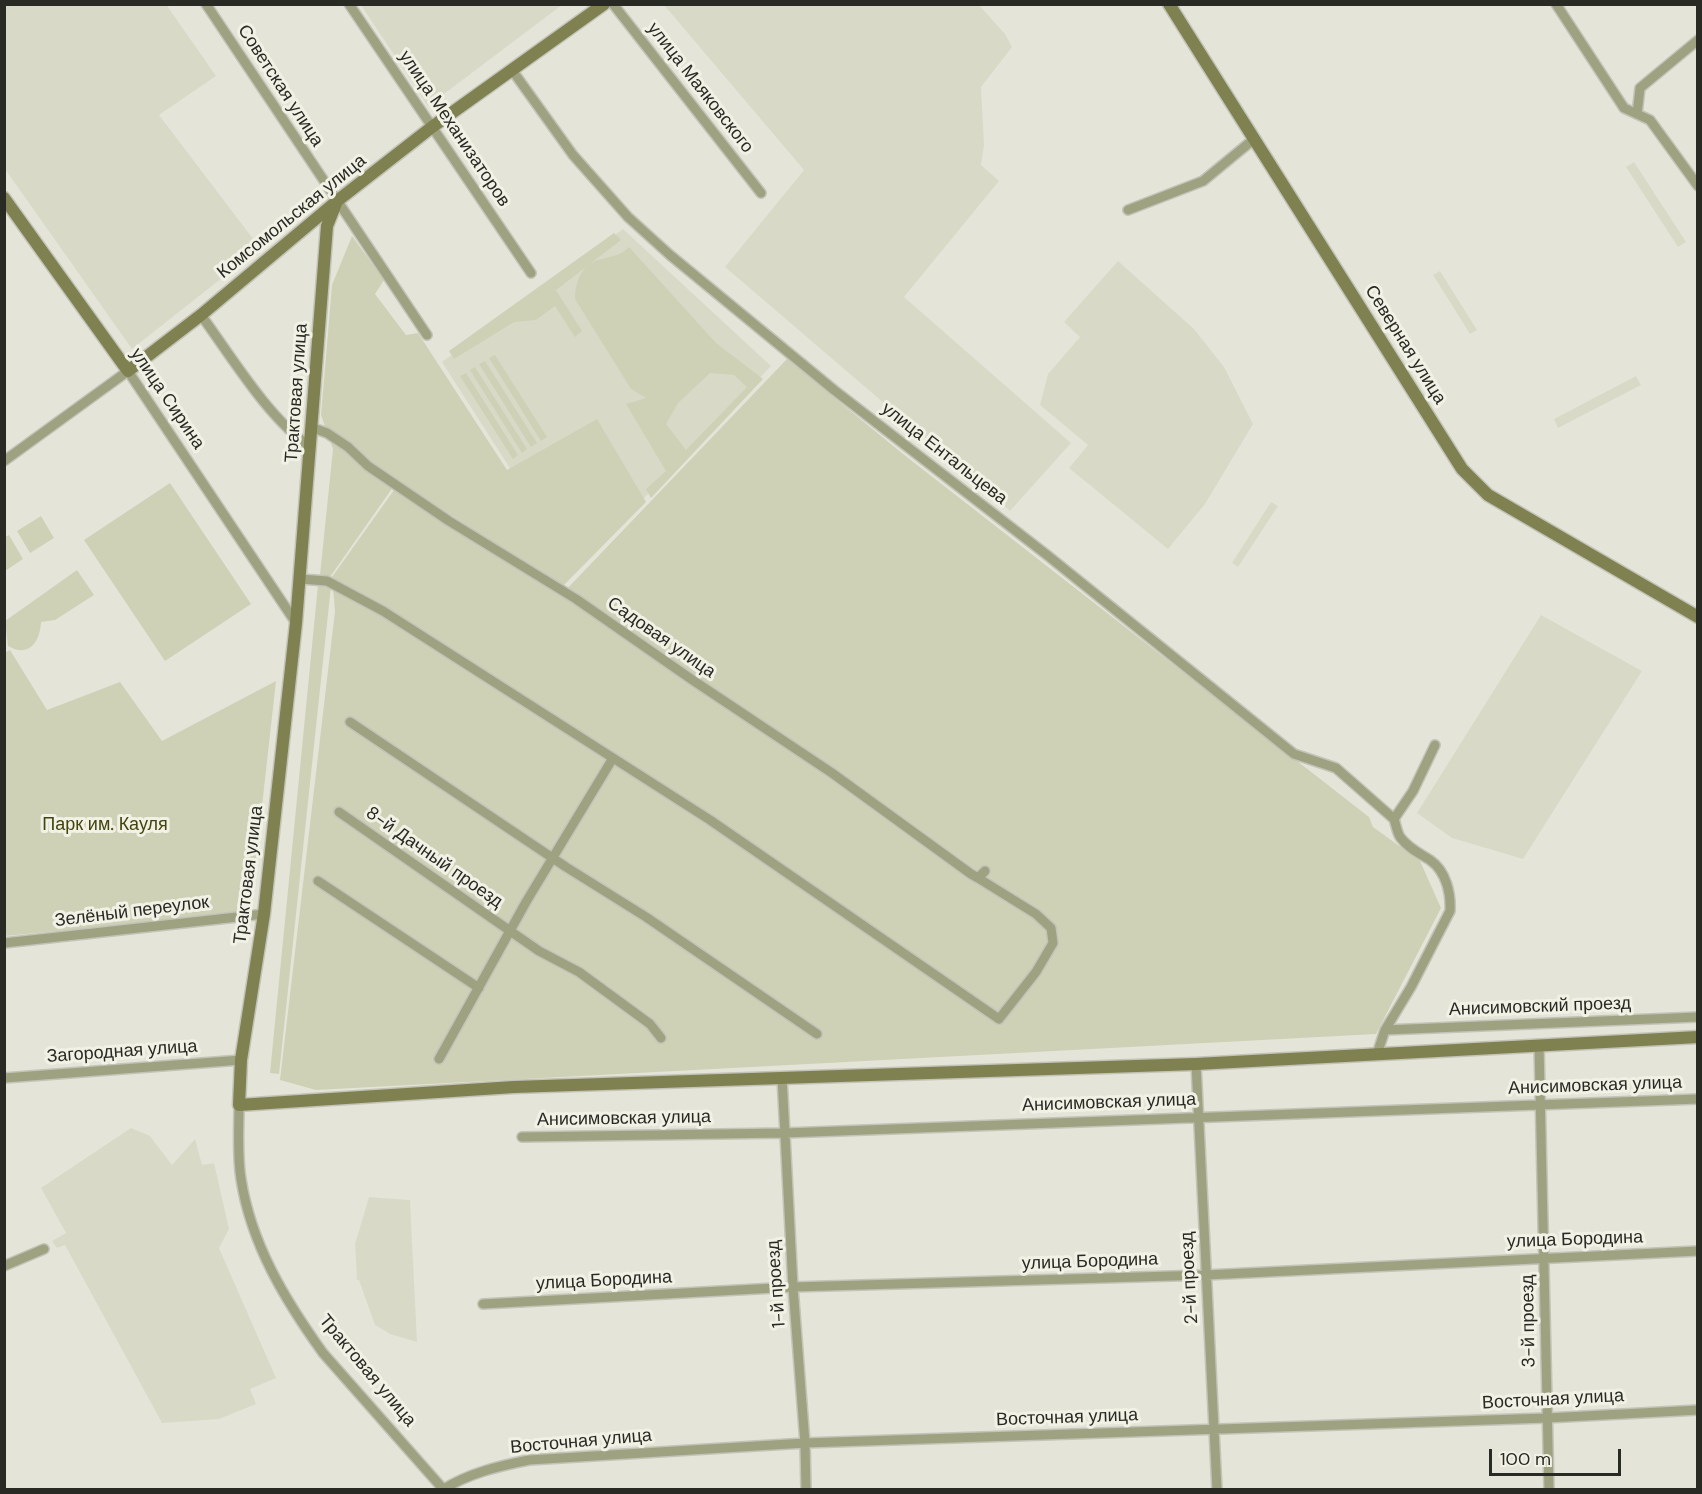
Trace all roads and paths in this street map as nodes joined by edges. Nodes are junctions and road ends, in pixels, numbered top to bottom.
1 (206, 4) edge
2 (349, 4) edge
3 (604, 4) edge
4 (613, 4) edge
5 (1168, 4) edge
6 (1556, 4) edge
7 (1698, 40) edge
8 (512, 70) junction
9 (1637, 114) junction
10 (432, 127) junction
11 (1254, 139) junction
12 (1696, 180) edge
13 (761, 193) dead end
14 (4, 198) edge
15 (337, 201) junction
16 (1128, 210) dead end
17 (531, 273) dead end
18 (201, 315) junction
19 (427, 335) dead end
20 (128, 371) junction
21 (313, 428) junction
22 (311, 447) junction
23 (4, 461) edge
24 (300, 579) junction
25 (1698, 617) edge
26 (296, 623) junction
27 (350, 722) dead end
28 (1435, 745) dead end
29 (613, 758) junction
30 (339, 812) dead end
31 (1394, 819) junction
32 (552, 857) junction
33 (318, 881) dead end
34 (264, 914) junction
35 (510, 931) junction
36 (4, 943) edge
37 (479, 988) junction
38 (1698, 1017) edge
39 (1385, 1030) junction
40 (817, 1034) dead end
41 (1698, 1037) edge
42 (661, 1038) dead end
43 (1539, 1045) junction
44 (1377, 1054) junction
45 (439, 1059) dead end
46 (241, 1060) junction
47 (1196, 1064) junction
48 (782, 1077) junction
49 (4, 1078) edge
50 (1698, 1099) edge
51 (1541, 1104) junction
52 (239, 1105) junction
53 (1200, 1116) junction
54 (785, 1133) junction
55 (522, 1137) dead end
56 (44, 1249) dead end
57 (1698, 1251) edge
58 (1545, 1257) junction
59 (4, 1266) edge
60 (1206, 1275) junction
61 (793, 1287) junction
62 (483, 1304) dead end
63 (1698, 1410) edge
64 (1547, 1418) junction
65 (1216, 1429) junction
66 (805, 1443) junction
67 (444, 1489) edge
68 (806, 1490) edge
69 (1217, 1490) edge
70 (1549, 1490) edge

1 - 15 street, Советская улица
2 - 10 street, улица Механизаторов
3 - 8 street, Комсомольская улица
4 - 13 street, улица Маяковского
5 - 11 street, Северная улица
6 - 9 street
7 - 9 street
8 - 10 street, Комсомольская улица
8 - 31 street, улица Ентальцева
9 - 12 street
10 - 15 street, Комсомольская улица
10 - 17 street, улица Механизаторов
11 - 16 street
11 - 25 street, Северная улица
14 - 20 street, улица Сирина
15 - 18 street, Комсомольская улица
15 - 19 street, Советская улица
15 - 21 street, Трактовая улица
18 - 20 street, Комсомольская улица
18 - 22 street
20 - 23 street, Комсомольская улица
20 - 26 street, улица Сирина
21 - 22 street, Трактовая улица
21 - 29 street, Садовая улица
22 - 24 street, Трактовая улица
24 - 26 street, Трактовая улица
24 - 29 street
26 - 34 street, Трактовая улица
27 - 32 street
28 - 31 street
29 - 32 street
30 - 35 street, 8-й Дачный проезд
31 - 39 street
32 - 35 street
32 - 40 street
33 - 37 street
34 - 36 street, Зелёный переулок
34 - 46 street, Трактовая улица
35 - 37 street
35 - 42 street, 8-й Дачный проезд
37 - 45 street
38 - 39 street, Анисимовский проезд
39 - 44 street
41 - 43 street
43 - 44 street
43 - 51 street, 3-й проезд
44 - 47 street
46 - 49 street, Загородная улица
46 - 52 street, Трактовая улица
47 - 48 street
47 - 53 street, 2-й проезд
48 - 52 street
48 - 54 street, 1-й проезд
50 - 51 street, Анисимовская улица
51 - 53 street, Анисимовская улица
51 - 58 street, 3-й проезд
52 - 67 street, Трактовая улица
53 - 54 street, Анисимовская улица
53 - 60 street, 2-й проезд
54 - 55 street, Анисимовская улица
54 - 61 street, 1-й проезд
56 - 59 street
57 - 58 street, улица Бородина
58 - 60 street, улица Бородина
58 - 64 street, 3-й проезд
60 - 61 street, улица Бородина
60 - 65 street, 2-й проезд
61 - 62 street, улица Бородина
61 - 66 street, 1-й проезд
63 - 64 street, Восточная улица
64 - 65 street, Восточная улица
64 - 70 street, 3-й проезд
65 - 66 street, Восточная улица
65 - 69 street, 2-й проезд
66 - 67 street, Восточная улица
66 - 68 street, 1-й проезд

